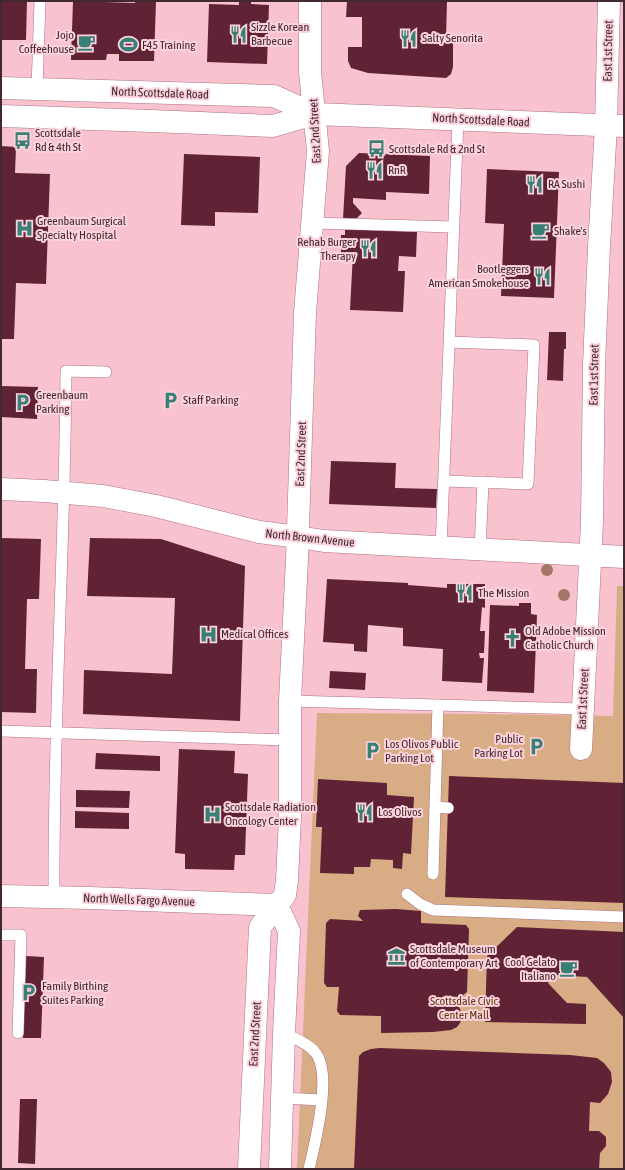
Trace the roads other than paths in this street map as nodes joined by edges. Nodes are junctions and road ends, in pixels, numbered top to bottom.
1 (40, 1) edge
2 (310, 1) edge
3 (610, 1) edge
4 (1, 88) edge
5 (37, 89) junction
6 (314, 114) junction
7 (1, 116) edge
8 (458, 119) junction
9 (615, 126) edge
10 (313, 223) junction
11 (454, 227) junction
12 (449, 342) junction
13 (106, 372) dead end
14 (444, 481) junction
15 (484, 482) junction
16 (1, 489) edge
17 (64, 493) junction
18 (298, 537) junction
19 (441, 548) junction
20 (480, 550) junction
21 (590, 556) junction
22 (624, 557) edge
23 (290, 700) junction
24 (438, 705) junction
25 (583, 709) junction
26 (1, 731) edge
27 (55, 733) junction
28 (290, 740) junction
29 (581, 749) dead end
30 (435, 807) junction
31 (448, 808) dead end
32 (433, 874) dead end
33 (407, 894) dead end
34 (1, 896) edge
35 (54, 897) junction
36 (278, 905) junction
37 (624, 917) edge
38 (1, 935) edge
39 (18, 1033) dead end
40 (284, 1033) junction
41 (282, 1098) junction
42 (322, 1100) junction
43 (248, 1169) edge
44 (280, 1169) edge
45 (309, 1169) edge

1 - 5 lane
2 - 6 street, East 2nd Street
3 - 9 street, East 1st Street
4 - 5 street, North Scottsdale Road
5 - 6 street, North Scottsdale Road
6 - 7 street, North Scottsdale Road
6 - 8 street, North Scottsdale Road
6 - 10 street, East 2nd Street
8 - 9 street, North Scottsdale Road
8 - 11 lane
9 - 21 street, East 1st Street
10 - 11 lane
10 - 18 street, East 2nd Street
11 - 12 lane
12 - 14 lane
12 - 15 lane
13 - 17 lane
14 - 15 lane
14 - 19 lane
15 - 20 lane
16 - 17 street, North Brown Avenue
17 - 18 street, North Brown Avenue
17 - 27 lane
18 - 19 street, North Brown Avenue
18 - 23 street, East 2nd Street
19 - 20 street, North Brown Avenue
20 - 21 street, North Brown Avenue
21 - 22 street, North Brown Avenue
21 - 25 street, East 1st Street
23 - 24 lane
23 - 28 street, East 2nd Street
24 - 25 lane
24 - 30 lane
25 - 29 street, East 1st Street
26 - 27 lane
27 - 28 lane
27 - 35 lane
28 - 36 street, East 2nd Street
30 - 31 lane
30 - 32 lane
33 - 37 lane
34 - 35 street, North Wells Fargo Avenue
35 - 36 street, North Wells Fargo Avenue
36 - 40 street
36 - 43 street, East 2nd Street
38 - 39 lane
40 - 41 street
40 - 42 lane
41 - 42 lane
41 - 44 street
42 - 45 lane

